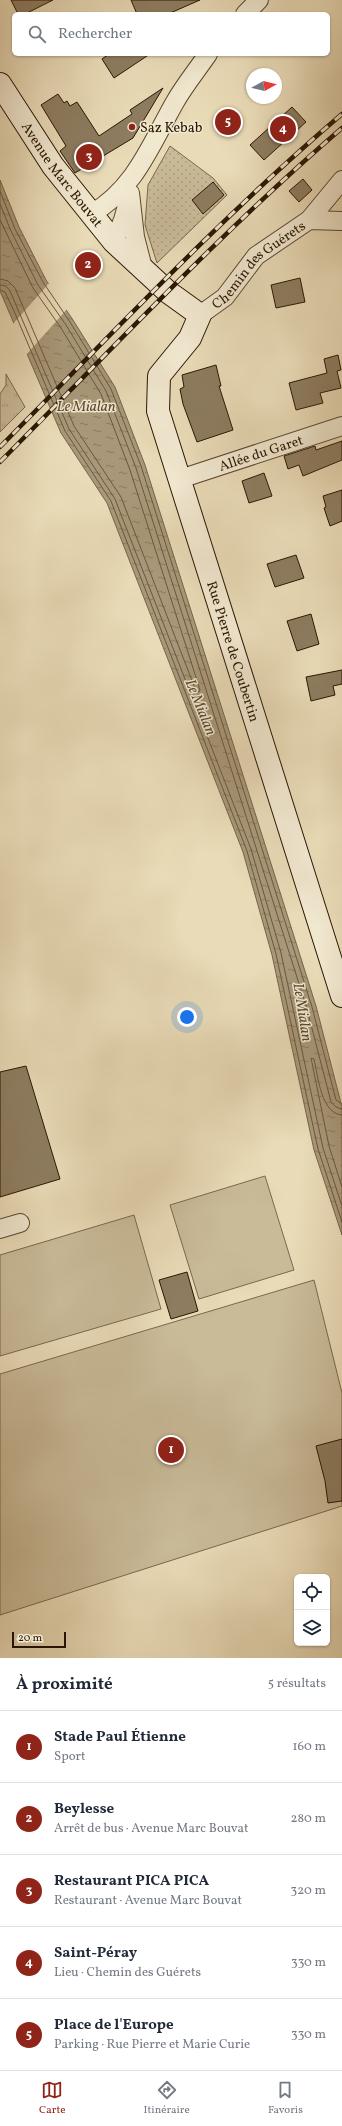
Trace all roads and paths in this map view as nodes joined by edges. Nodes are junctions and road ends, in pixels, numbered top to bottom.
1 (258, 0) edge
2 (247, 12) edge
3 (207, 56) edge
4 (0, 84) edge
5 (136, 174) junction
6 (342, 180) edge
7 (130, 193) junction
8 (91, 214) junction
9 (309, 220) junction
10 (342, 221) edge
11 (114, 242) junction
12 (143, 268) junction
13 (200, 315) junction
14 (342, 426) edge
15 (180, 479) junction
16 (342, 996) edge
17 (20, 1223) dead end
18 (0, 1229) edge

1 - 2 street
3 - 5 street
4 - 8 street, Avenue Marc Bouvat
5 - 7 street
5 - 8 street
6 - 9 street
7 - 11 street
7 - 12 street
8 - 11 street, Avenue Marc Bouvat
9 - 10 street, Chemin des Guérets
9 - 13 street, Chemin des Guérets
11 - 12 street, Avenue Marc Bouvat
12 - 13 street, Avenue Marc Bouvat
13 - 15 street, Rue Pierre de Coubertin
14 - 15 street, Allée du Garet
15 - 16 street, Rue Pierre de Coubertin
17 - 18 street

